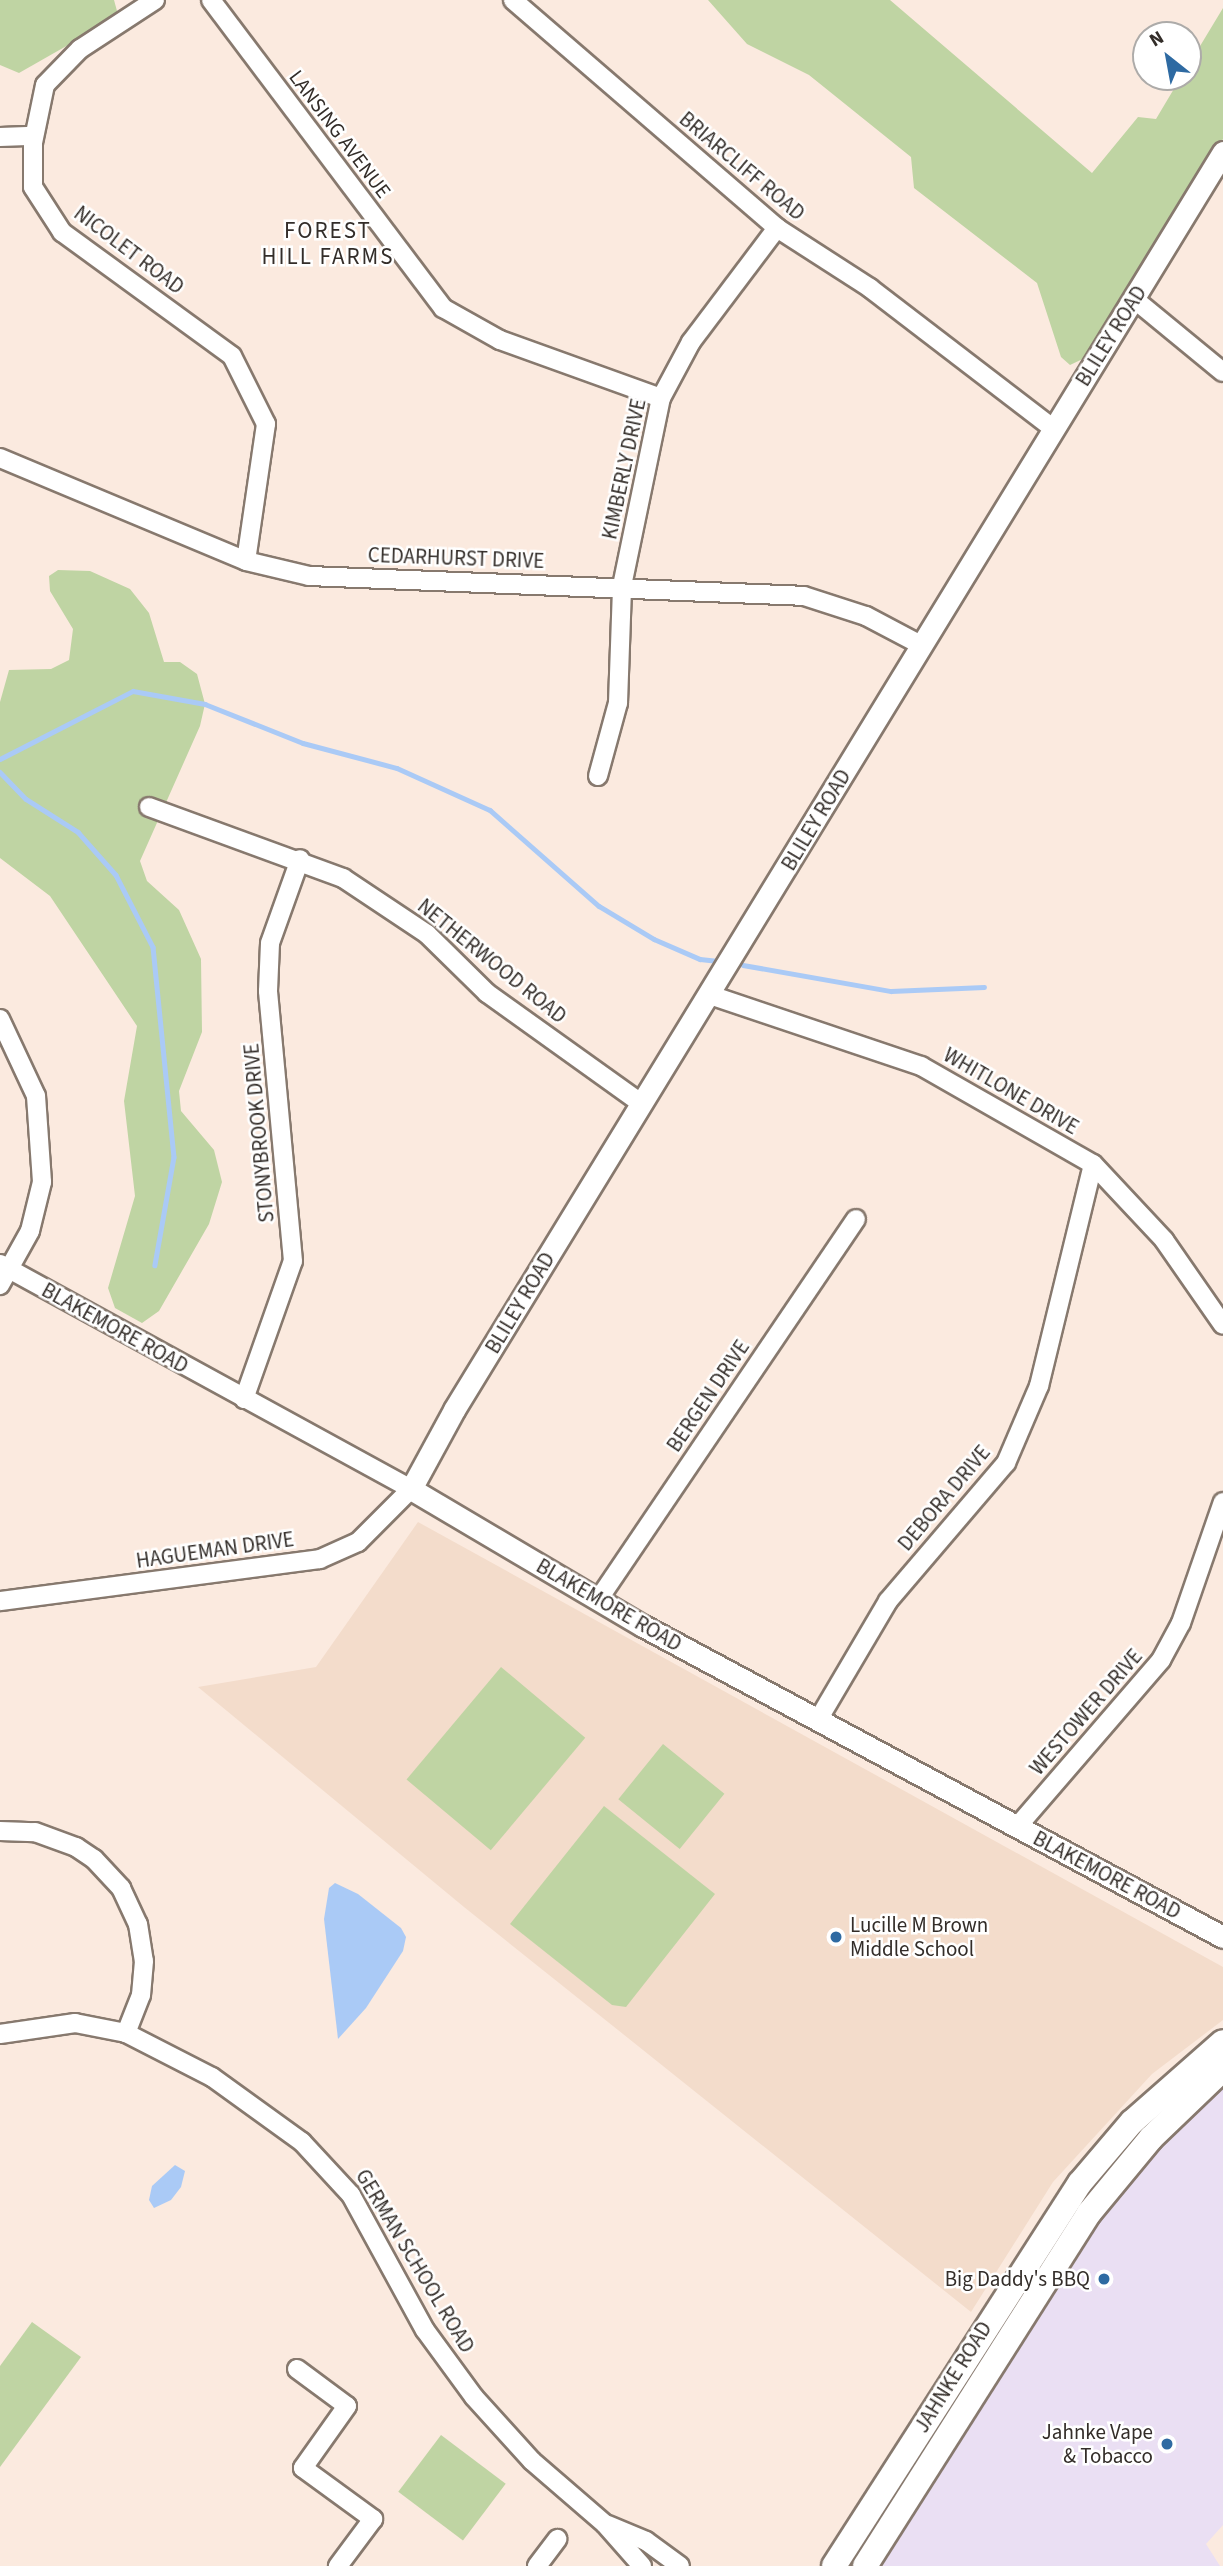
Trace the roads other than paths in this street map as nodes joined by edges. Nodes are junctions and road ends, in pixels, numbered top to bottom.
1 (155, 0) edge
2 (211, 0) edge
3 (513, 0) edge
4 (34, 136) junction
5 (0, 137) edge
6 (1223, 152) edge
7 (777, 228) junction
8 (1134, 299) junction
9 (1223, 372) edge
10 (661, 398) junction
11 (1054, 429) junction
12 (0, 458) edge
13 (246, 561) junction
14 (622, 586) junction
15 (923, 646) junction
16 (598, 776) dead end
17 (149, 807) dead end
18 (300, 859) junction
19 (710, 995) junction
20 (0, 1019) edge
21 (642, 1104) junction
22 (1093, 1164) junction
23 (856, 1219) dead end
24 (6, 1267) edge
25 (0, 1286) edge
26 (1223, 1325) edge
27 (244, 1399) junction
28 (411, 1489) junction
29 (1223, 1502) edge
30 (598, 1600) junction
31 (0, 1601) edge
32 (818, 1720) junction
33 (1017, 1827) junction
34 (0, 1831) edge
35 (1223, 1937) edge
36 (126, 2033) junction
37 (0, 2034) edge
38 (1223, 2042) edge
39 (1223, 2069) edge
40 (297, 2369) dead end
41 (605, 2524) junction
42 (557, 2539) dead end
43 (338, 2566) edge
44 (537, 2566) edge
45 (642, 2566) edge
46 (680, 2566) edge
47 (834, 2566) edge
48 (865, 2566) edge

1 - 4 street, NICOLET ROAD
2 - 10 street, LANSING AVENUE
3 - 7 street, BRIARCLIFF ROAD
4 - 5 street
4 - 13 street, NICOLET ROAD
6 - 8 street, BLILEY ROAD
7 - 10 street, KIMBERLY DRIVE
7 - 11 street, BRIARCLIFF ROAD
8 - 9 street
8 - 11 street, BLILEY ROAD
10 - 14 street, KIMBERLY DRIVE
11 - 15 street, BLILEY ROAD
12 - 13 street, CEDARHURST DRIVE
13 - 14 street, CEDARHURST DRIVE
14 - 15 street, CEDARHURST DRIVE
14 - 16 street, KIMBERLY DRIVE
15 - 19 street, BLILEY ROAD
17 - 18 street, NETHERWOOD ROAD
18 - 21 street, NETHERWOOD ROAD
18 - 27 street, STONYBROOK DRIVE
19 - 21 street, BLILEY ROAD
19 - 22 street, WHITLONE DRIVE
20 - 24 street
21 - 28 street, BLILEY ROAD
22 - 26 street, WHITLONE DRIVE
22 - 32 street, DEBORA DRIVE
23 - 30 street, BERGEN DRIVE
24 - 25 street
24 - 27 street, BLAKEMORE ROAD
27 - 28 street, BLAKEMORE ROAD
28 - 30 street, BLAKEMORE ROAD
28 - 31 street, HAGUEMAN DRIVE
29 - 33 street, WESTOWER DRIVE
30 - 32 street, BLAKEMORE ROAD
32 - 33 street, BLAKEMORE ROAD
33 - 35 street, BLAKEMORE ROAD
34 - 36 street
36 - 37 street, GERMAN SCHOOL ROAD
36 - 41 street, GERMAN SCHOOL ROAD
38 - 47 main road, JAHNKE ROAD
39 - 48 main road, JAHNKE ROAD
40 - 43 street
41 - 45 street, GERMAN SCHOOL ROAD
41 - 46 street, GERMAN SCHOOL ROAD
42 - 44 street

